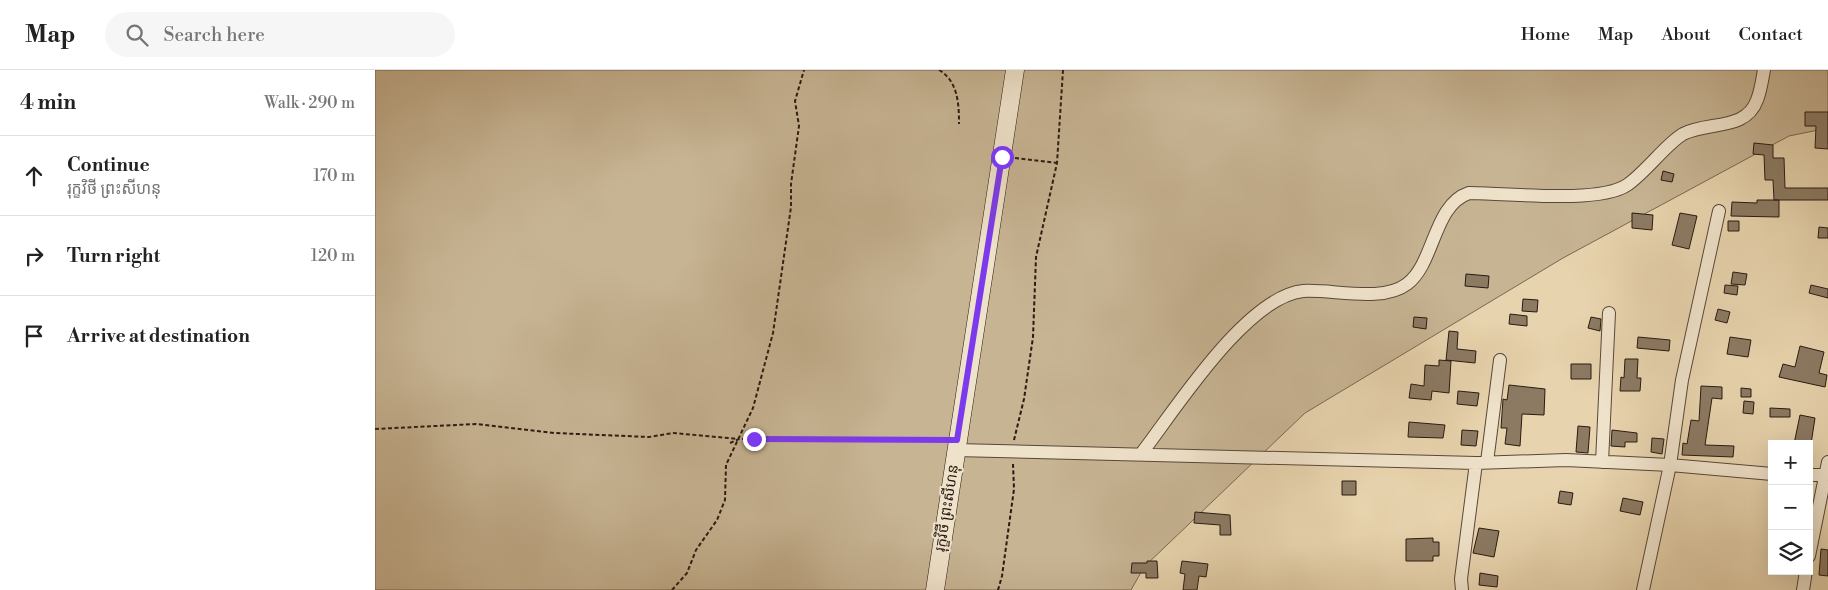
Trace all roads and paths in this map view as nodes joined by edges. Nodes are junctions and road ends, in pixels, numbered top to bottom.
1 (804, 70) edge
2 (939, 70) edge
3 (1015, 70) edge
4 (1063, 70) edge
5 (1764, 70) edge
6 (959, 124) dead end
7 (1002, 157) junction
8 (1057, 163) junction
9 (1719, 211) dead end
10 (1609, 313) dead end
11 (1500, 360) dead end
12 (375, 429) edge
13 (739, 439) junction
14 (730, 443) dead end
15 (957, 445) junction
16 (1011, 450) junction
17 (1141, 454) junction
18 (1602, 462) junction
19 (1828, 462) edge
20 (1482, 463) junction
21 (1670, 465) junction
22 (1768, 474) edge
23 (1813, 475) edge
24 (1825, 476) junction
25 (1813, 536) edge
26 (1805, 575) edge
27 (672, 590) edge
28 (935, 590) edge
29 (998, 590) edge
30 (1462, 590) edge
31 (1643, 590) edge
32 (1803, 590) edge

1 - 13 path
2 - 6 path
3 - 7 street, រុក្ខវិថី ព្រះសីហនុ
4 - 8 path
5 - 17 street
7 - 8 path
7 - 15 street, រុក្ខវិថី ព្រះសីហនុ
8 - 16 path
9 - 21 street
10 - 18 street
11 - 20 street
12 - 13 path
13 - 14 path
13 - 15 path
13 - 27 path
15 - 16 street
15 - 28 street, រុក្ខវិថី ព្រះសីហនុ
16 - 17 street
16 - 29 path
17 - 20 street
18 - 20 street
18 - 21 street
19 - 24 street
20 - 30 street
21 - 22 street
21 - 31 street
23 - 24 street
24 - 25 street
26 - 32 street

